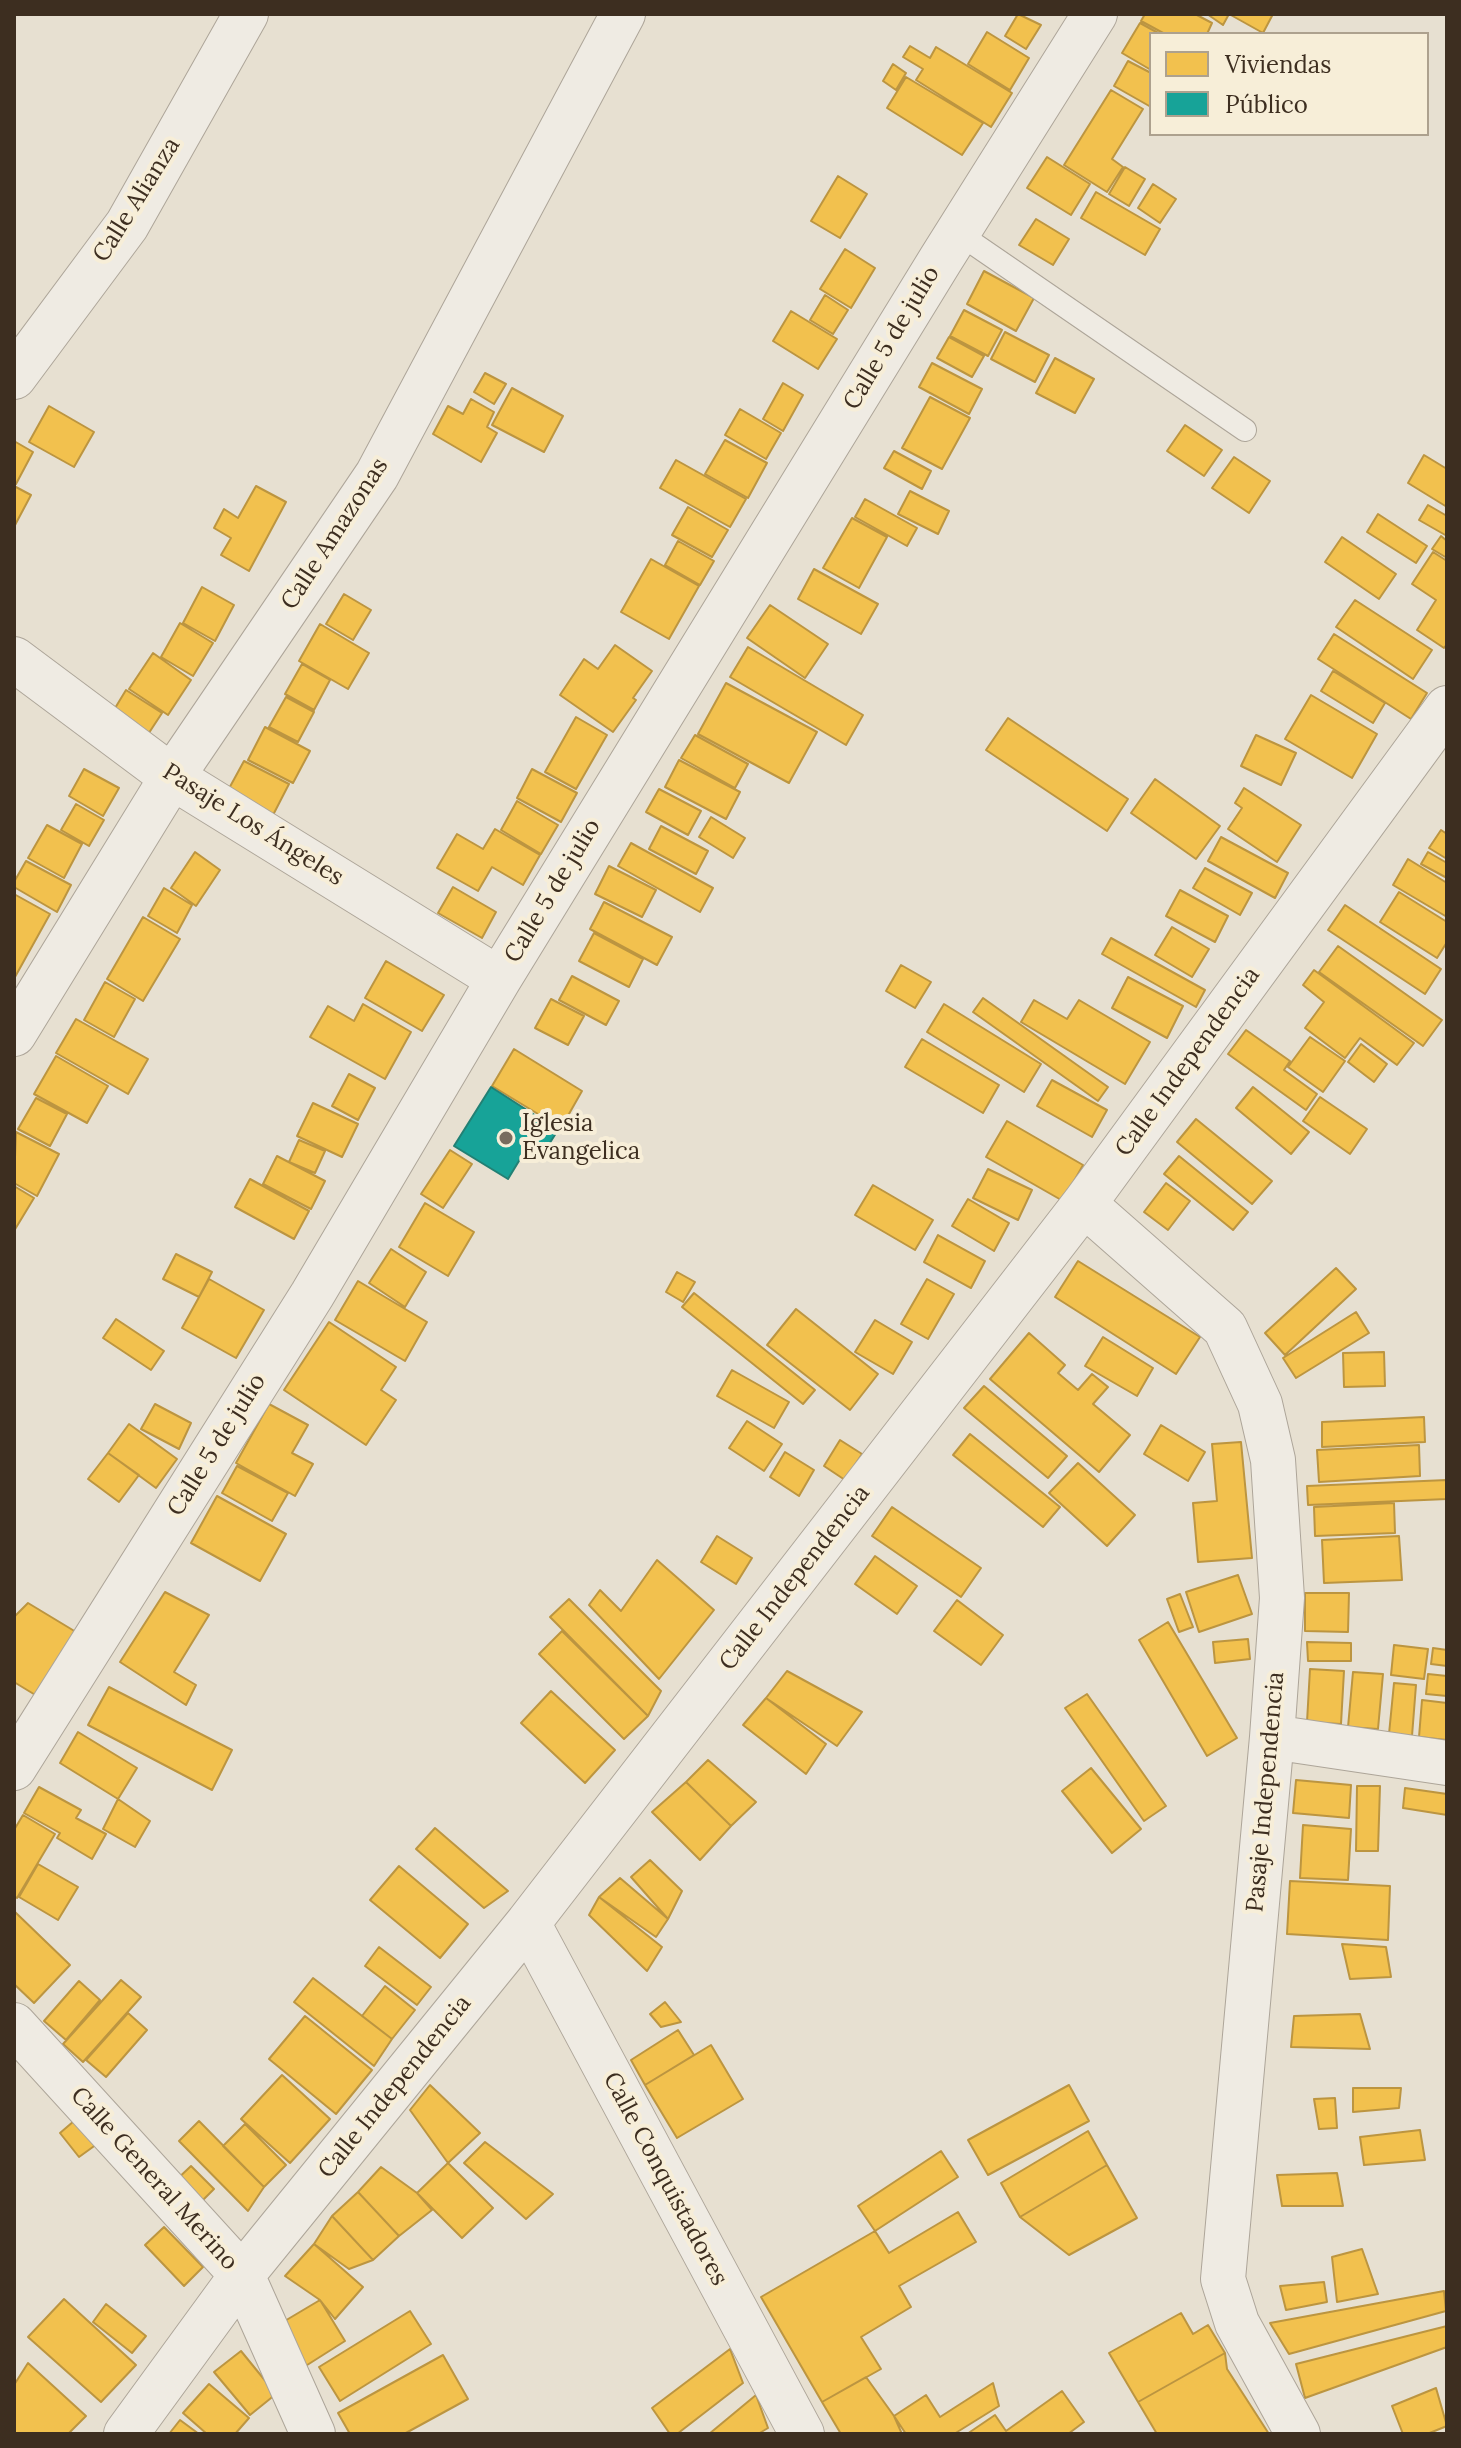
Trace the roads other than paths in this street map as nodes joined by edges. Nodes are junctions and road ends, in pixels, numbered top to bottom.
1 (246, 14) edge
2 (623, 14) edge
3 (1095, 14) edge
4 (958, 233) junction
5 (14, 377) edge
6 (1245, 430) dead end
7 (14, 659) edge
8 (1447, 708) edge
9 (172, 777) junction
10 (499, 979) junction
11 (14, 1034) edge
12 (1084, 1204) junction
13 (1272, 1737) junction
14 (1447, 1763) edge
15 (14, 1768) edge
16 (528, 1923) junction
17 (14, 2025) edge
18 (242, 2275) junction
19 (126, 2434) edge
20 (313, 2434) edge
21 (802, 2434) edge
22 (1298, 2434) edge

1 - 5 street, Calle Alianza
2 - 9 street, Calle Amazonas
3 - 4 street, Calle 5 de julio
4 - 6 lane
4 - 10 street, Calle 5 de julio
7 - 9 street, Pasaje Los Ángeles
8 - 12 street, Calle Independencia
9 - 10 street, Pasaje Los Ángeles
9 - 11 street, Calle Amazonas
10 - 15 street, Calle 5 de julio
12 - 13 street, Pasaje Independencia
12 - 16 street, Calle Independencia
13 - 14 street
13 - 22 street, Pasaje Independencia
16 - 18 street, Calle Independencia
16 - 21 street, Calle Conquistadores
17 - 18 street, Calle General Merino
18 - 19 street, Calle Independencia
18 - 20 street, Calle General Merino

